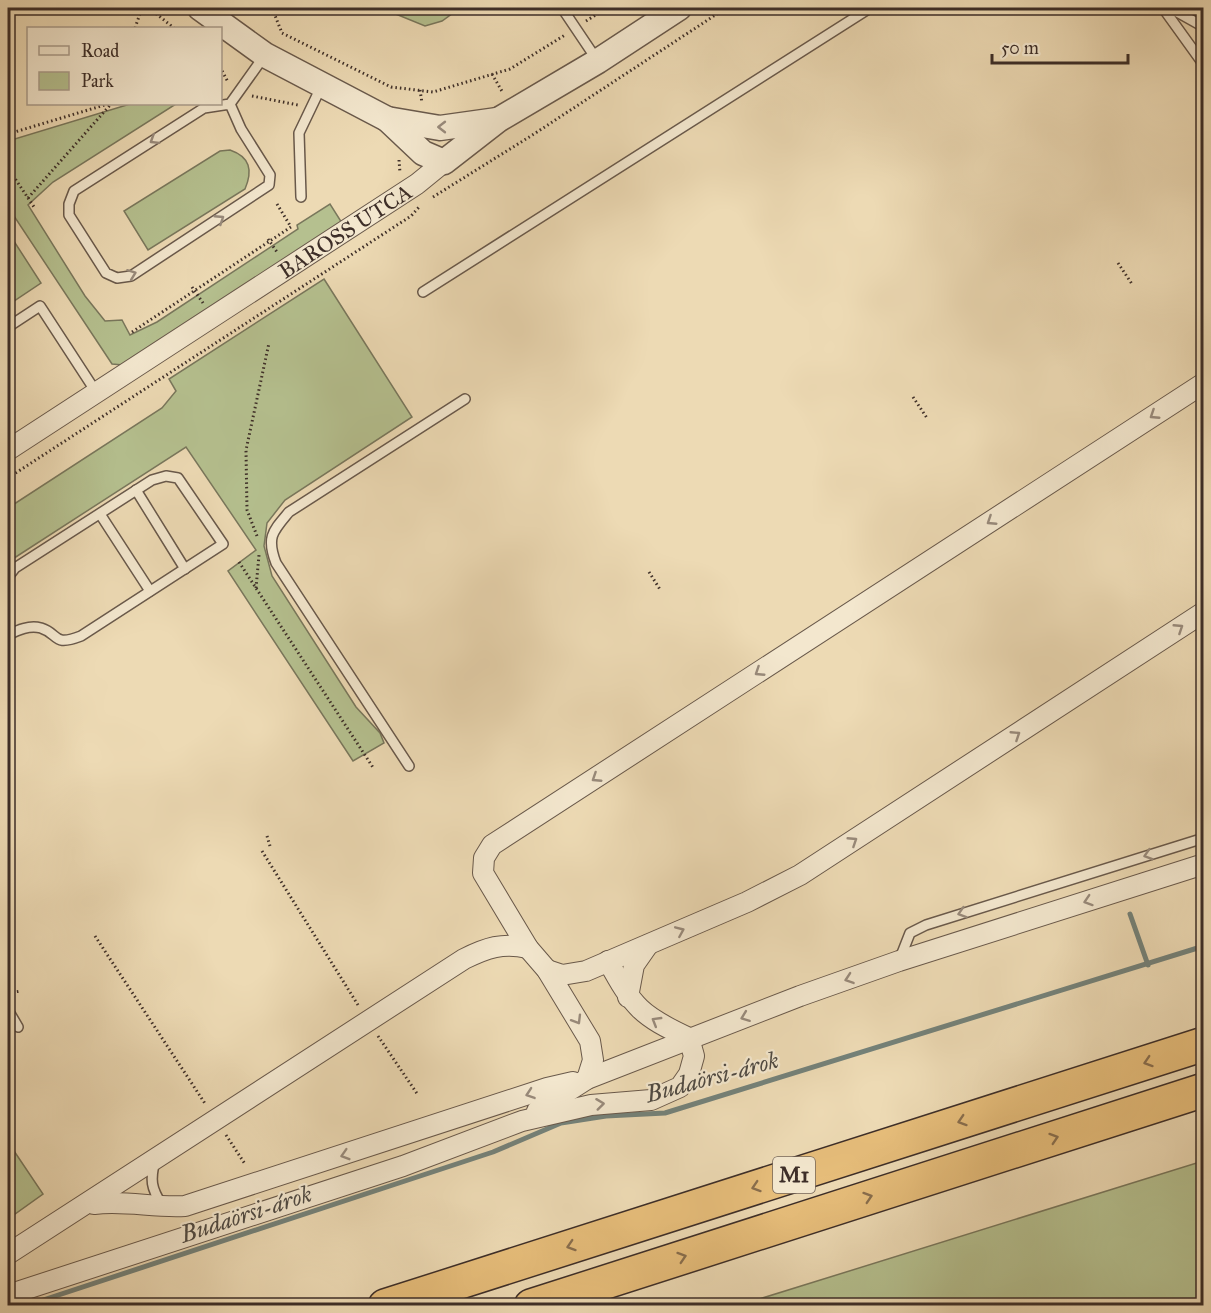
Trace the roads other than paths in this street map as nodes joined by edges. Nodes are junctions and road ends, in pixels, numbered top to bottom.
1 (200, 8) edge
2 (562, 8) edge
3 (679, 8) edge
4 (870, 8) edge
5 (1163, 8) edge
6 (1170, 8) edge
7 (1203, 27) edge
8 (265, 55) junction
9 (598, 61) junction
10 (1203, 65) edge
11 (322, 85) junction
12 (230, 104) junction
13 (387, 118) junction
14 (498, 120) junction
15 (444, 162) junction
16 (301, 197) dead end
17 (423, 292) dead end
18 (8, 327) edge
19 (1203, 383) edge
20 (96, 393) junction
21 (465, 399) dead end
22 (8, 450) edge
23 (136, 490) junction
24 (100, 514) junction
25 (185, 569) junction
26 (8, 577) edge
27 (150, 591) junction
28 (1203, 612) edge
29 (8, 635) edge
30 (409, 766) dead end
31 (1203, 837) edge
32 (1203, 864) edge
33 (500, 904) junction
34 (648, 945) junction
35 (488, 947) junction
36 (528, 948) junction
37 (608, 961) junction
38 (898, 962) junction
39 (547, 970) junction
40 (628, 997) junction
41 (8, 1010) edge
42 (18, 1027) dead end
43 (689, 1038) junction
44 (1203, 1044) edge
45 (587, 1079) junction
46 (1203, 1090) edge
47 (522, 1121) junction
48 (156, 1160) junction
49 (129, 1192) junction
50 (164, 1207) junction
51 (8, 1254) edge
52 (8, 1295) edge
53 (385, 1305) edge
54 (531, 1305) edge

1 - 8 street
2 - 9 lane
3 - 9 street, BAROSS UTCA
4 - 17 lane
5 - 10 lane
6 - 7 lane
8 - 11 street
8 - 12 lane
9 - 14 street, BAROSS UTCA
11 - 13 street
11 - 16 lane
12 -> 12 lane
14 -> 13 street
13 - 15 street
14 - 15 street, BAROSS UTCA
15 - 20 street, BAROSS UTCA
18 - 20 lane
19 -> 33 street
20 - 22 street, BAROSS UTCA
21 - 30 lane
23 - 24 lane
23 - 25 lane
23 - 25 lane
24 - 26 lane
24 - 27 lane
25 - 27 lane
27 - 29 lane
34 -> 28 street
31 -> 38 lane
32 -> 38 street
33 - 35 street
33 - 36 street
34 - 37 street
34 - 40 street
35 - 36 street
35 - 48 street
36 - 39 street
37 - 39 street
37 - 40 street
38 -> 43 street
39 -> 45 street
43 -> 40 street
41 - 42 lane
43 - 45 street
47 -> 43 street
44 -> 53 highway, M1
45 - 47 street
45 -> 50 street
54 -> 46 highway, M1
47 - 52 street
48 - 49 street
48 - 50 lane
49 - 50 street
49 - 51 street

